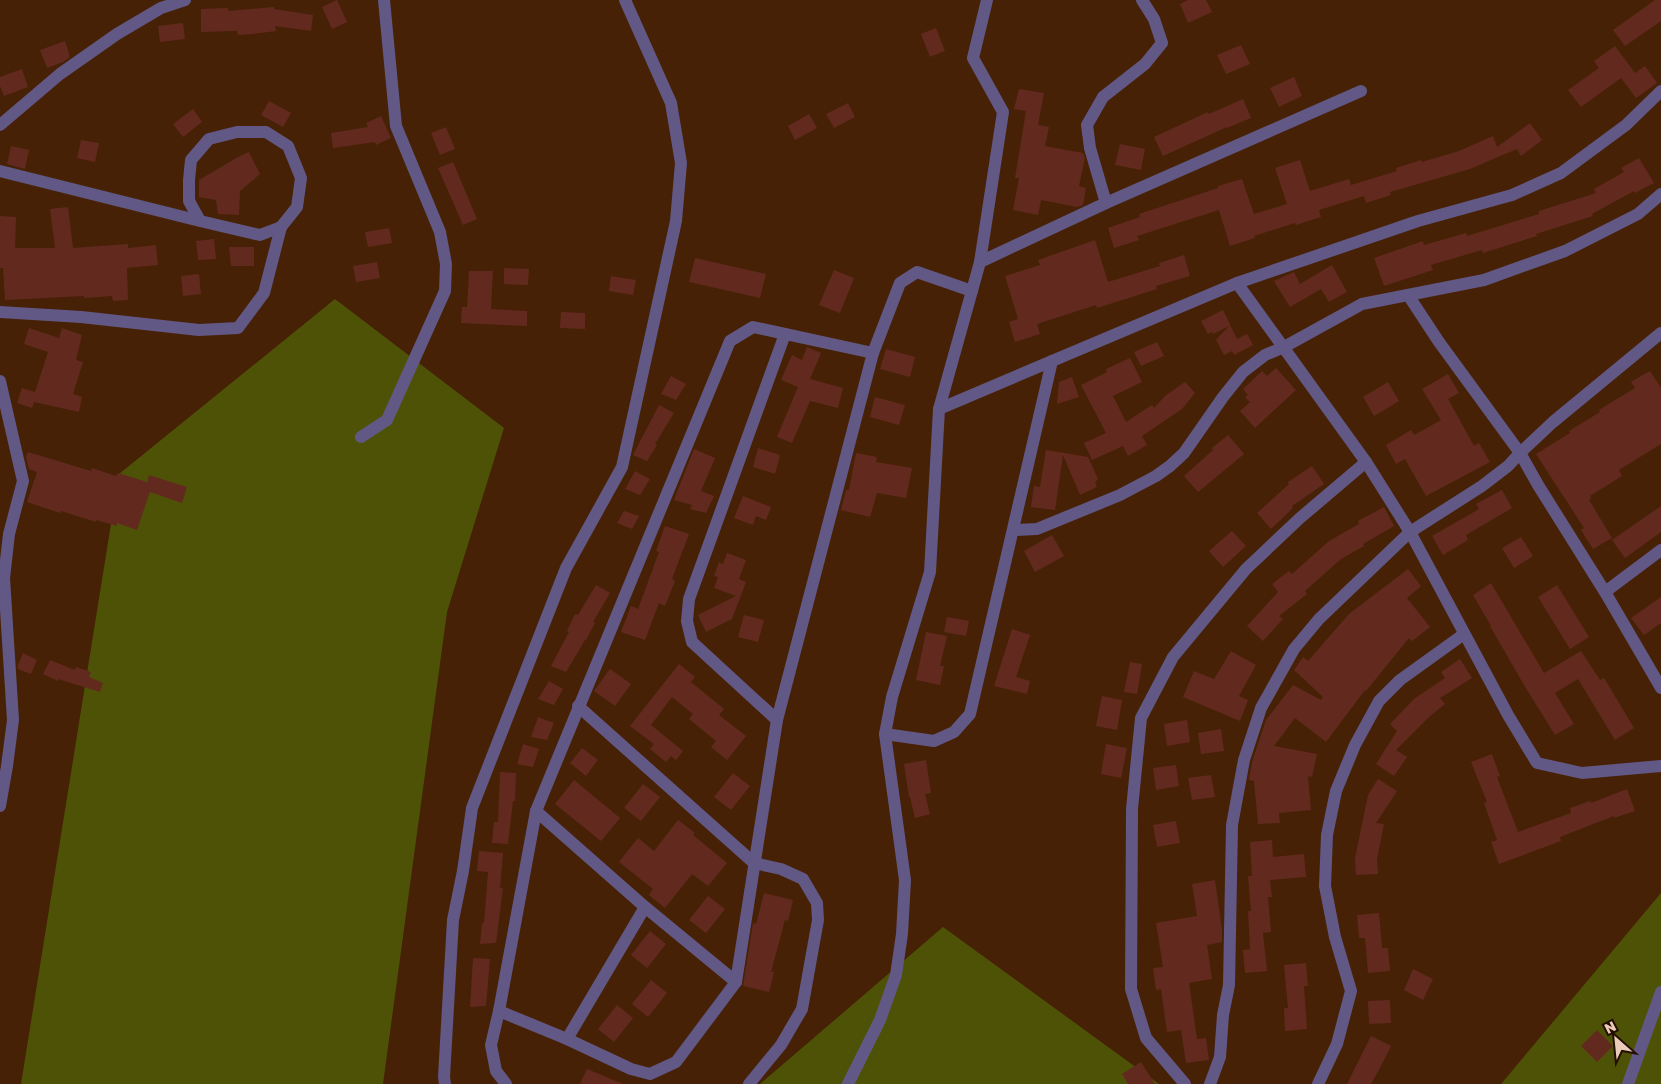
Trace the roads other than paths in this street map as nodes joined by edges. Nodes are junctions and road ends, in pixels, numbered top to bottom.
1 (185, 0) edge
2 (384, 0) edge
3 (625, 0) edge
4 (987, 0) edge
5 (1142, 0) edge
6 (1361, 91) dead end
7 (1661, 91) edge
8 (0, 125) edge
9 (0, 171) edge
10 (1661, 194) edge
11 (1106, 203) junction
12 (200, 220) junction
13 (281, 227) junction
14 (980, 262) junction
15 (1237, 283) junction
16 (972, 291) junction
17 (1408, 296) junction
18 (0, 312) edge
19 (1661, 333) edge
20 (785, 334) junction
21 (1284, 347) junction
22 (873, 353) junction
23 (1052, 361) junction
24 (0, 381) edge
25 (939, 409) junction
26 (361, 437) dead end
27 (1520, 453) junction
28 (1366, 462) junction
29 (1014, 530) junction
30 (1410, 532) junction
31 (1661, 550) edge
32 (1605, 592) junction
33 (1464, 634) junction
34 (1659, 681) edge
35 (578, 706) junction
36 (777, 720) junction
37 (885, 734) junction
38 (1661, 766) edge
39 (0, 806) edge
40 (536, 810) junction
41 (754, 863) junction
42 (645, 907) junction
43 (736, 982) junction
44 (1661, 992) edge
45 (499, 1011) junction
46 (567, 1039) junction
47 (445, 1084) edge
48 (506, 1084) edge
49 (749, 1084) edge
50 (848, 1084) edge
51 (1185, 1084) edge
52 (1210, 1084) edge
53 (1318, 1084) edge
54 (1628, 1084) edge

1 - 8 street
2 - 26 street
3 - 47 street
4 - 14 street
5 - 11 street
6 - 11 street
7 - 15 street
9 - 12 street
10 - 17 street
11 - 14 street
12 - 13 street
12 - 13 street
13 - 18 street
14 - 16 street
15 - 21 street
15 - 23 street
16 - 22 street
16 - 25 street
17 - 21 street
17 - 27 street
19 - 27 street
20 - 22 street
20 - 35 street
20 - 36 street
21 - 28 street
21 - 29 street
22 - 36 street
23 - 25 street
23 - 29 street
24 - 39 street
25 - 37 street
27 - 30 street
27 - 32 street
28 - 30 street
28 - 51 street
29 - 37 street
30 - 33 street
30 - 52 street
31 - 32 street
32 - 34 street
33 - 38 street
33 - 53 street
35 - 40 street
35 - 41 street
36 - 41 street
37 - 50 street
40 - 42 street
40 - 45 street
41 - 43 street
41 - 49 street
42 - 43 street
42 - 46 street
43 - 46 street
44 - 54 street
45 - 46 street
45 - 48 street

